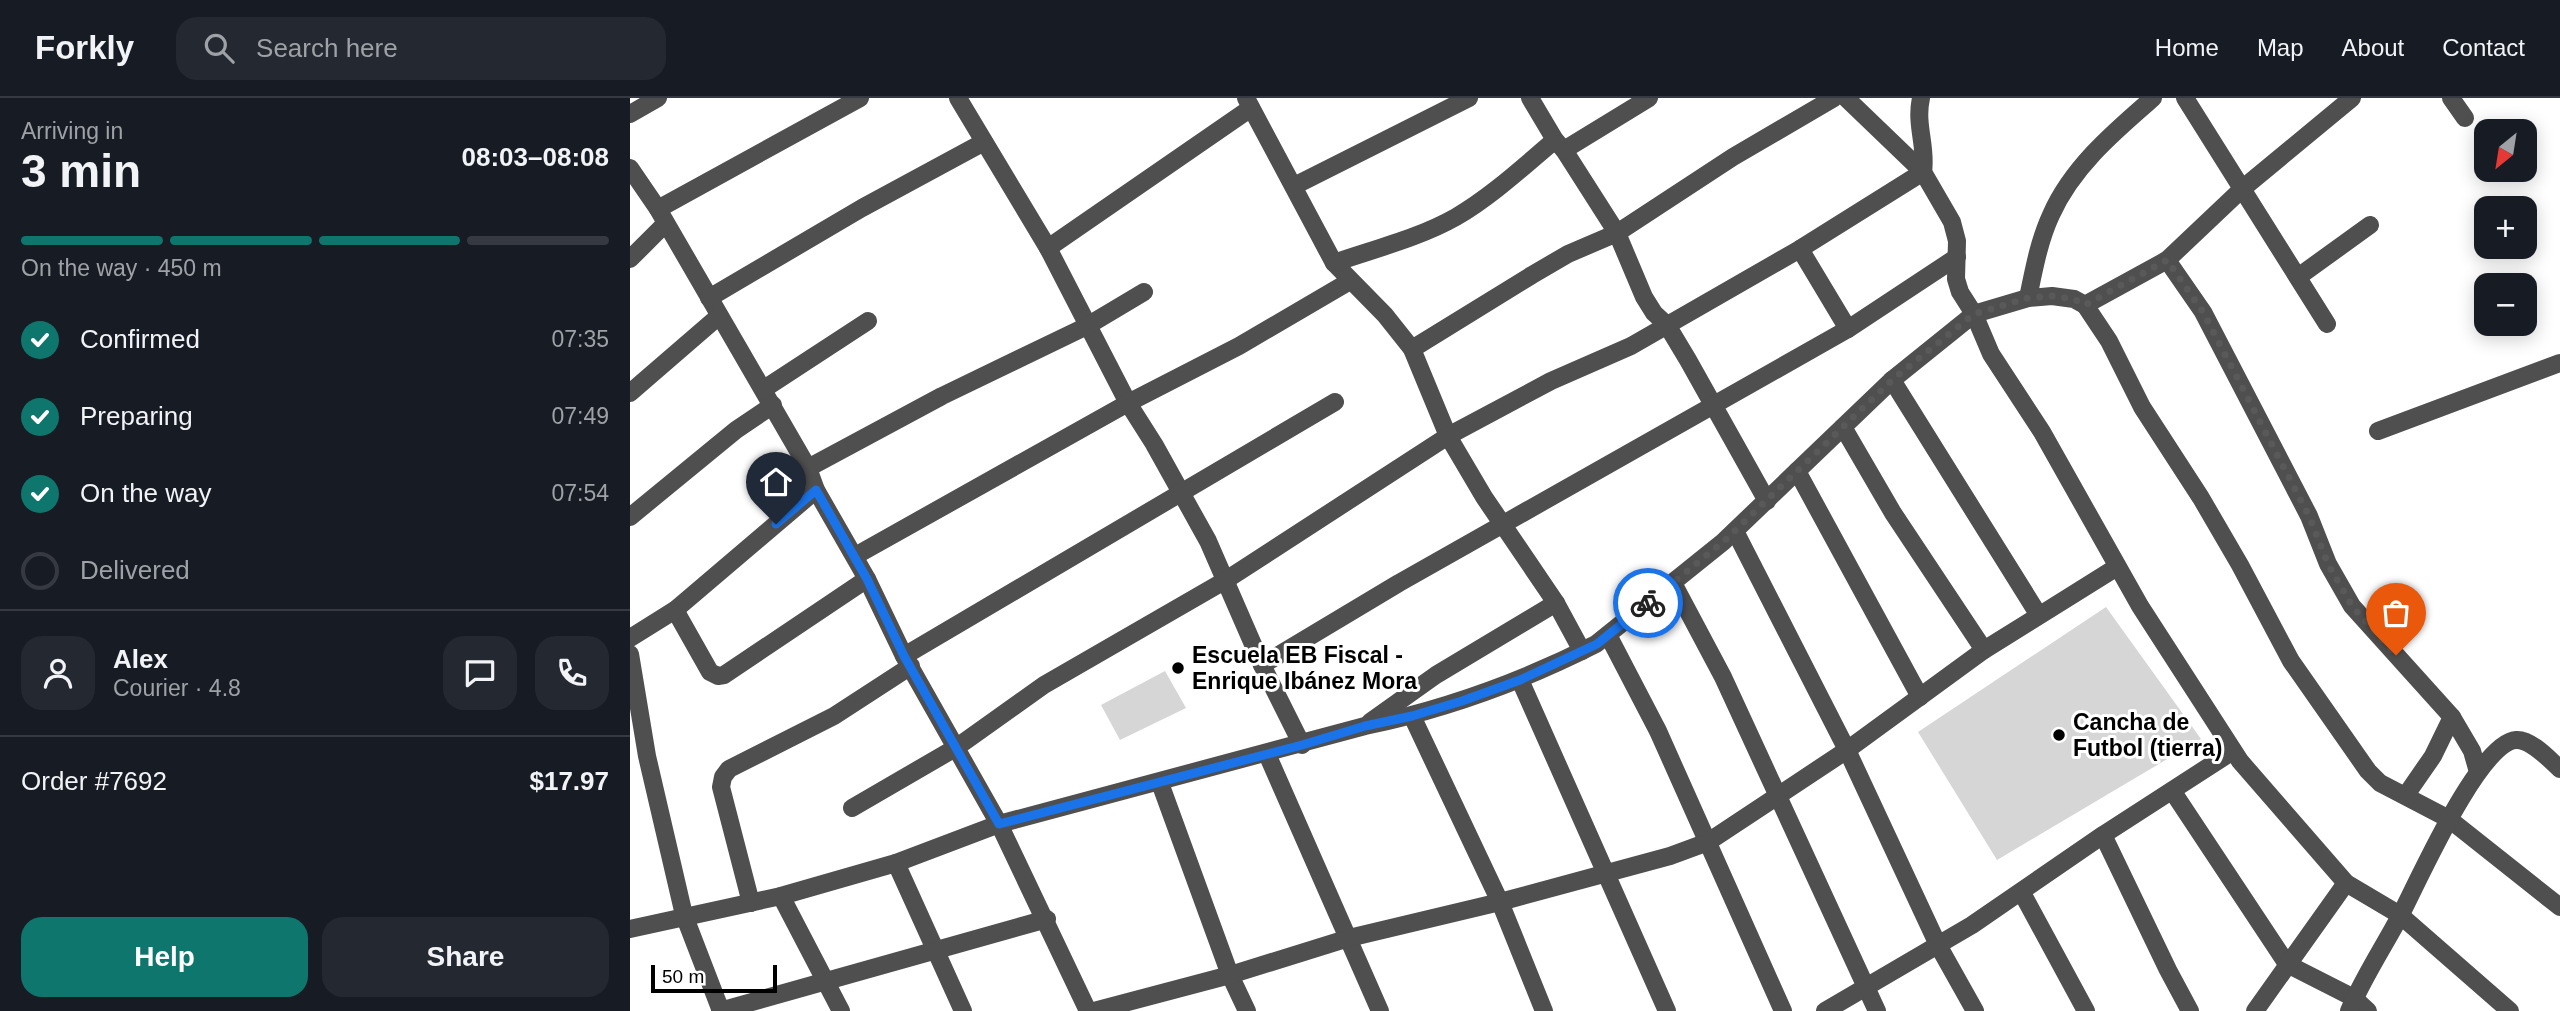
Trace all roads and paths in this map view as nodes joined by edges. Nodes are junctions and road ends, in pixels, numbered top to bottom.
1 (659, 98) edge
2 (860, 98) edge
3 (958, 98) edge
4 (1469, 98) edge
5 (1531, 98) edge
6 (1649, 98) edge
7 (1834, 98) edge
8 (1846, 98) edge
9 (1921, 98) edge
10 (2153, 98) edge
11 (2352, 98) edge
12 (2451, 98) edge
13 (2193, 102) edge
14 (1249, 103) edge
15 (630, 114) edge
16 (2465, 118) dead end
17 (984, 142) junction
18 (1560, 145) junction
19 (630, 168) edge
20 (1923, 172) junction
21 (1294, 186) junction
22 (2242, 189) junction
23 (662, 217) junction
24 (2370, 225) dead end
25 (1617, 233) junction
26 (1048, 248) junction
27 (1800, 249) junction
28 (1957, 257) junction
29 (630, 258) edge
30 (2167, 260) junction
31 (1334, 263) junction
32 (2298, 277) junction
33 (1350, 281) junction
34 (1144, 292) dead end
35 (709, 298) junction
36 (2028, 298) junction
37 (2085, 305) junction
38 (1974, 314) junction
39 (719, 316) junction
40 (868, 321) dead end
41 (2327, 324) dead end
42 (1667, 325) junction
43 (1087, 326) junction
44 (1848, 328) junction
45 (1412, 349) junction
46 (2560, 362) edge
47 (1892, 380) junction
48 (630, 393) edge
49 (768, 397) junction
50 (1335, 402) dead end
51 (1128, 403) junction
52 (1713, 403) junction
53 (1843, 427) junction
54 (2378, 430) dead end
55 (1448, 436) junction
56 (808, 467) junction
57 (1797, 471) junction
58 (816, 490) junction
59 (1182, 493) junction
60 (1767, 501) junction
61 (630, 517) edge
62 (1502, 524) junction
63 (1735, 531) junction
64 (855, 556) junction
65 (2117, 567) junction
66 (867, 579) junction
67 (1226, 580) junction
68 (1673, 583) junction
69 (1556, 603) junction
70 (675, 610) junction
71 (2038, 614) junction
72 (1608, 635) junction
73 (630, 638) edge
74 (1984, 650) junction
75 (1582, 651) junction
76 (630, 654) edge
77 (907, 661) junction
78 (1262, 665) junction
79 (1520, 680) junction
80 (1920, 697) junction
81 (1412, 716) junction
82 (2452, 716) junction
83 (1365, 726) junction
84 (1302, 745) junction
85 (957, 747) junction
86 (1847, 750) junction
87 (2234, 751) junction
88 (1267, 754) junction
89 (2560, 769) edge
90 (2478, 772) junction
91 (1160, 783) junction
92 (2173, 792) junction
93 (2406, 795) junction
94 (1778, 797) junction
95 (852, 808) dead end
96 (2449, 819) junction
97 (999, 824) junction
98 (2104, 835) junction
99 (1708, 842) junction
100 (895, 863) junction
101 (1607, 874) junction
102 (2346, 883) junction
103 (2022, 893) junction
104 (781, 896) junction
105 (1500, 902) junction
106 (751, 903) junction
107 (2560, 906) edge
108 (684, 915) junction
109 (2400, 915) junction
110 (1047, 919) junction
111 (630, 929) edge
112 (1349, 938) junction
113 (1938, 944) junction
114 (934, 951) junction
115 (2287, 964) junction
116 (1230, 975) junction
117 (824, 981) junction
118 (1864, 987) junction
119 (2351, 1004) edge
120 (721, 1011) edge
121 (841, 1011) edge
122 (963, 1011) edge
123 (1088, 1011) edge
124 (1094, 1011) edge
125 (1247, 1011) edge
126 (1380, 1011) edge
127 (1544, 1011) edge
128 (1668, 1011) edge
129 (1783, 1011) edge
130 (1825, 1011) edge
131 (1877, 1011) edge
132 (1975, 1011) edge
133 (2085, 1011) edge
134 (2190, 1011) edge
135 (2255, 1011) edge
136 (2368, 1011) edge
137 (2510, 1011) edge

1 - 15 street
2 - 23 street
3 - 17 street
4 - 21 street
5 - 18 street
6 - 18 street
7 - 25 street
8 - 20 street
9 - 20 street
10 - 36 street
11 - 22 street
12 - 16 street
13 - 22 street
14 - 21 street
14 - 26 street
17 - 26 street
17 - 35 street
18 - 25 street
18 - 31 street
19 - 23 street
20 - 27 street
20 - 28 street
21 - 31 street
22 - 30 street
22 - 32 street
23 - 29 street
23 - 35 street
24 - 32 street
25 - 42 street
25 - 45 street
26 - 43 street
27 - 42 street
27 - 44 street
28 - 38 street
28 - 44 street
30 - 37 street
30 - 82 street
31 - 33 street
32 - 41 street
33 - 45 street
33 - 51 street
34 - 43 street
35 - 39 street
36 - 37 street
36 - 38 street
37 - 93 street
38 - 47 street
38 - 65 street
39 - 48 street
39 - 49 street
40 - 49 street
42 - 52 street
42 - 55 street
43 - 51 street
43 - 56 street
44 - 52 street
45 - 55 street
46 - 54 street
47 - 53 street
47 - 71 street
49 - 56 street
49 - 61 street
50 - 59 street
51 - 59 street
51 - 64 street
52 - 60 street
52 - 62 street
53 - 57 street
53 - 74 street
55 - 62 street
55 - 67 street
56 - 58 street
57 - 60 street
57 - 80 street
58 - 64 street
58 - 70 street
59 - 67 street
59 - 77 street
60 - 63 street
62 - 69 street
62 - 78 street
63 - 68 street
63 - 86 street
64 - 66 street
65 - 71 street
65 - 87 street
66 - 70 street
66 - 77 street
67 - 78 street
67 - 85 street
68 - 72 street
68 - 94 street
69 - 75 street
69 - 83 street
70 - 73 street
71 - 74 street
72 - 75 street
72 - 99 street
74 - 80 street
75 - 79 street
76 - 108 street
77 - 85 street
77 - 106 street
78 - 84 street
79 - 81 street
79 - 101 street
80 - 86 street
81 - 83 street
81 - 105 street
82 - 90 street
82 - 93 street
83 - 84 street
84 - 88 street
85 - 95 street
85 - 97 street
86 - 94 street
86 - 113 street
87 - 92 street
87 - 102 street
88 - 91 street
88 - 112 street
89 - 90 street
90 - 96 street
91 - 97 street
91 - 116 street
92 - 98 street
92 - 115 street
93 - 96 street
94 - 99 street
94 - 118 street
96 - 107 street
96 - 109 street
97 - 100 street
97 - 110 street
98 - 103 street
98 - 134 street
99 - 101 street
99 - 129 street
100 - 104 street
100 - 114 street
101 - 105 street
101 - 128 street
102 - 109 street
102 - 115 street
103 - 113 street
103 - 133 street
104 - 106 street
104 - 117 street
105 - 112 street
105 - 127 street
106 - 108 street
108 - 111 street
108 - 120 street
109 - 119 street
109 - 137 street
110 - 114 street
110 - 123 street
112 - 116 street
112 - 126 street
113 - 118 street
113 - 132 street
114 - 117 street
114 - 122 street
115 - 119 street
115 - 135 street
116 - 124 street
116 - 125 street
117 - 120 street
117 - 121 street
118 - 130 street
118 - 131 street
119 - 136 street

